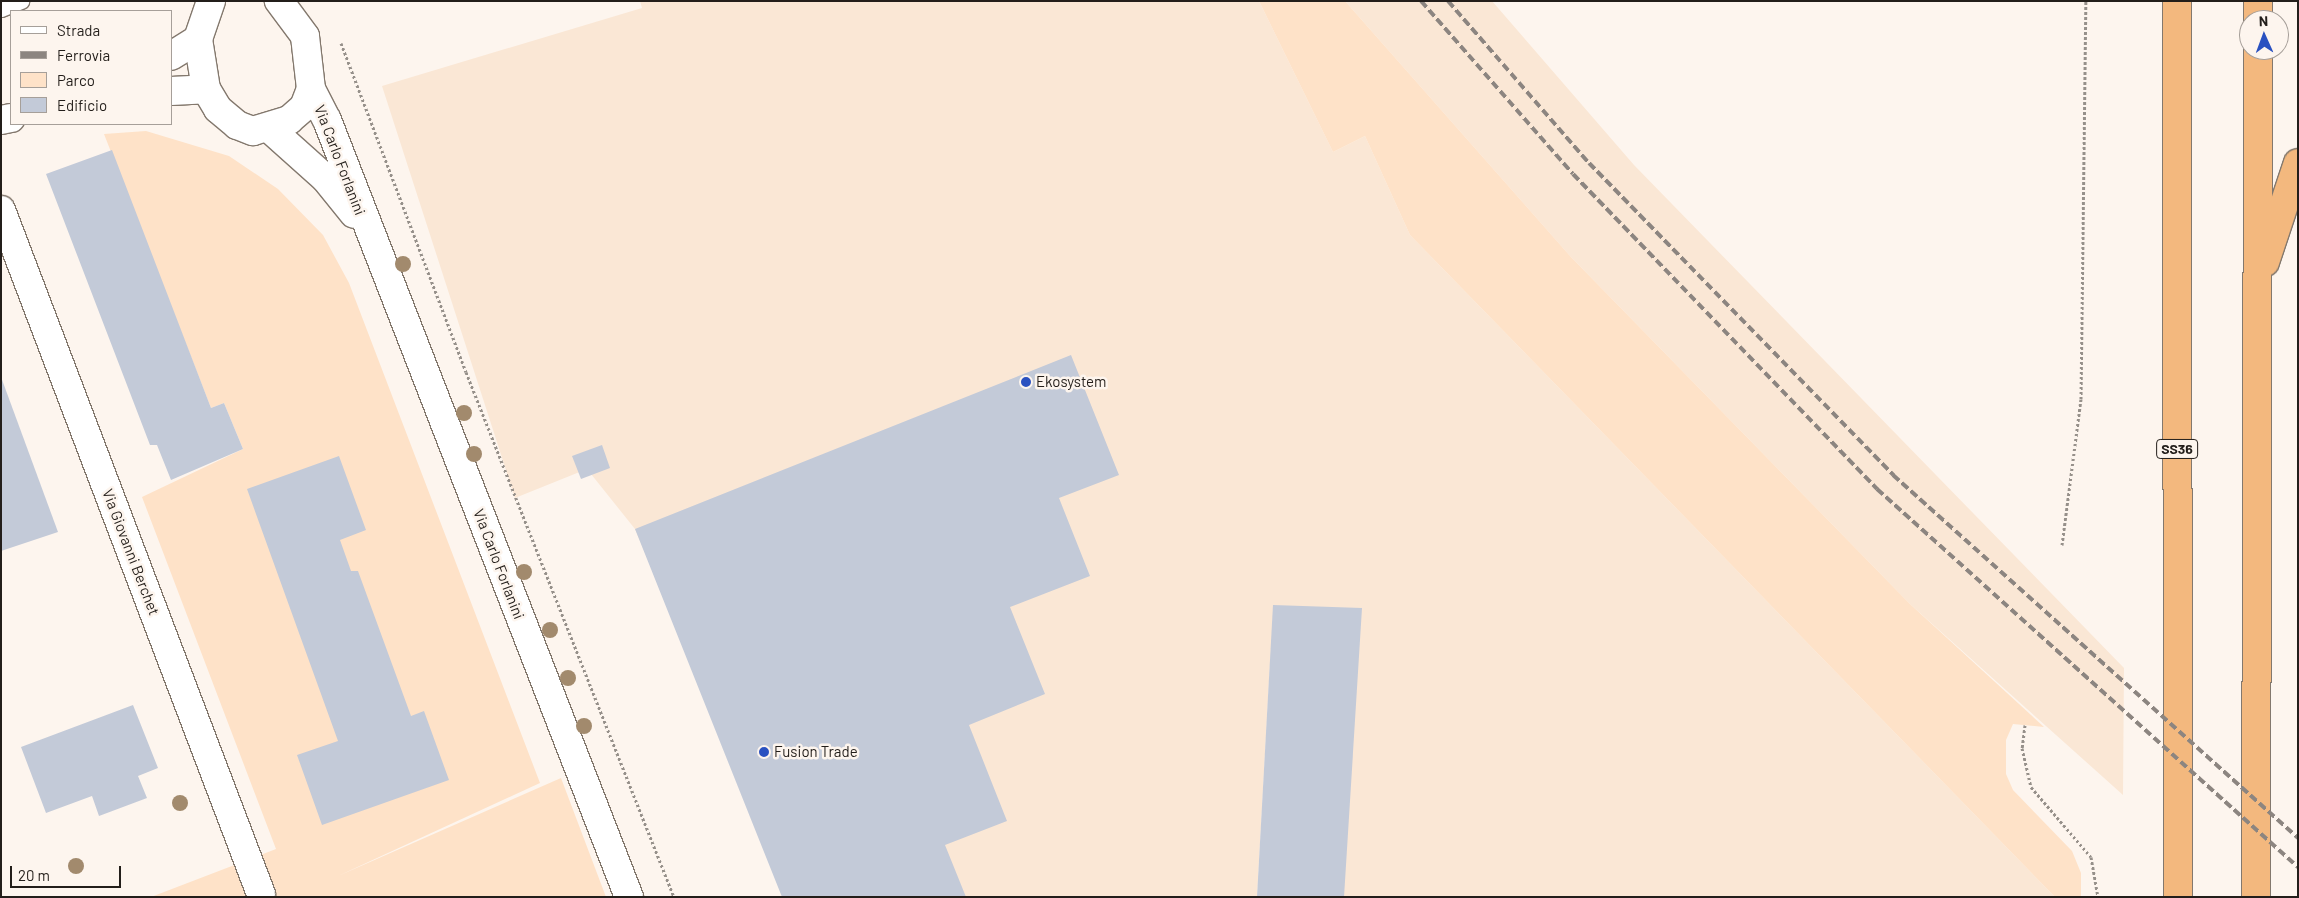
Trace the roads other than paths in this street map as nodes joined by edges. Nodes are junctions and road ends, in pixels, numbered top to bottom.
1 (21, 1) edge
2 (211, 1) edge
3 (2177, 1) edge
4 (284, 4) edge
5 (1, 9) edge
6 (198, 39) junction
7 (172, 55) edge
8 (2258, 60) edge
9 (206, 89) junction
10 (311, 89) junction
11 (172, 91) edge
12 (269, 128) junction
13 (2298, 163) edge
14 (1, 210) edge
15 (367, 231) junction
16 (2258, 285) junction
17 (261, 894) dead end
18 (629, 897) edge
19 (2178, 897) edge
20 (2256, 897) edge

1 - 5 lane
2 - 6 street
3 - 19 highway, SS36
4 - 10 street
6 - 7 street
6 - 9 street
8 - 16 highway
9 - 11 street
9 - 12 street
10 - 12 street
10 - 15 street, Via Carlo Forlanini
12 - 15 street, Via Carlo Forlanini
13 - 16 highway
14 - 17 street, Via Giovanni Berchet
15 - 18 street, Via Carlo Forlanini
16 - 20 highway

